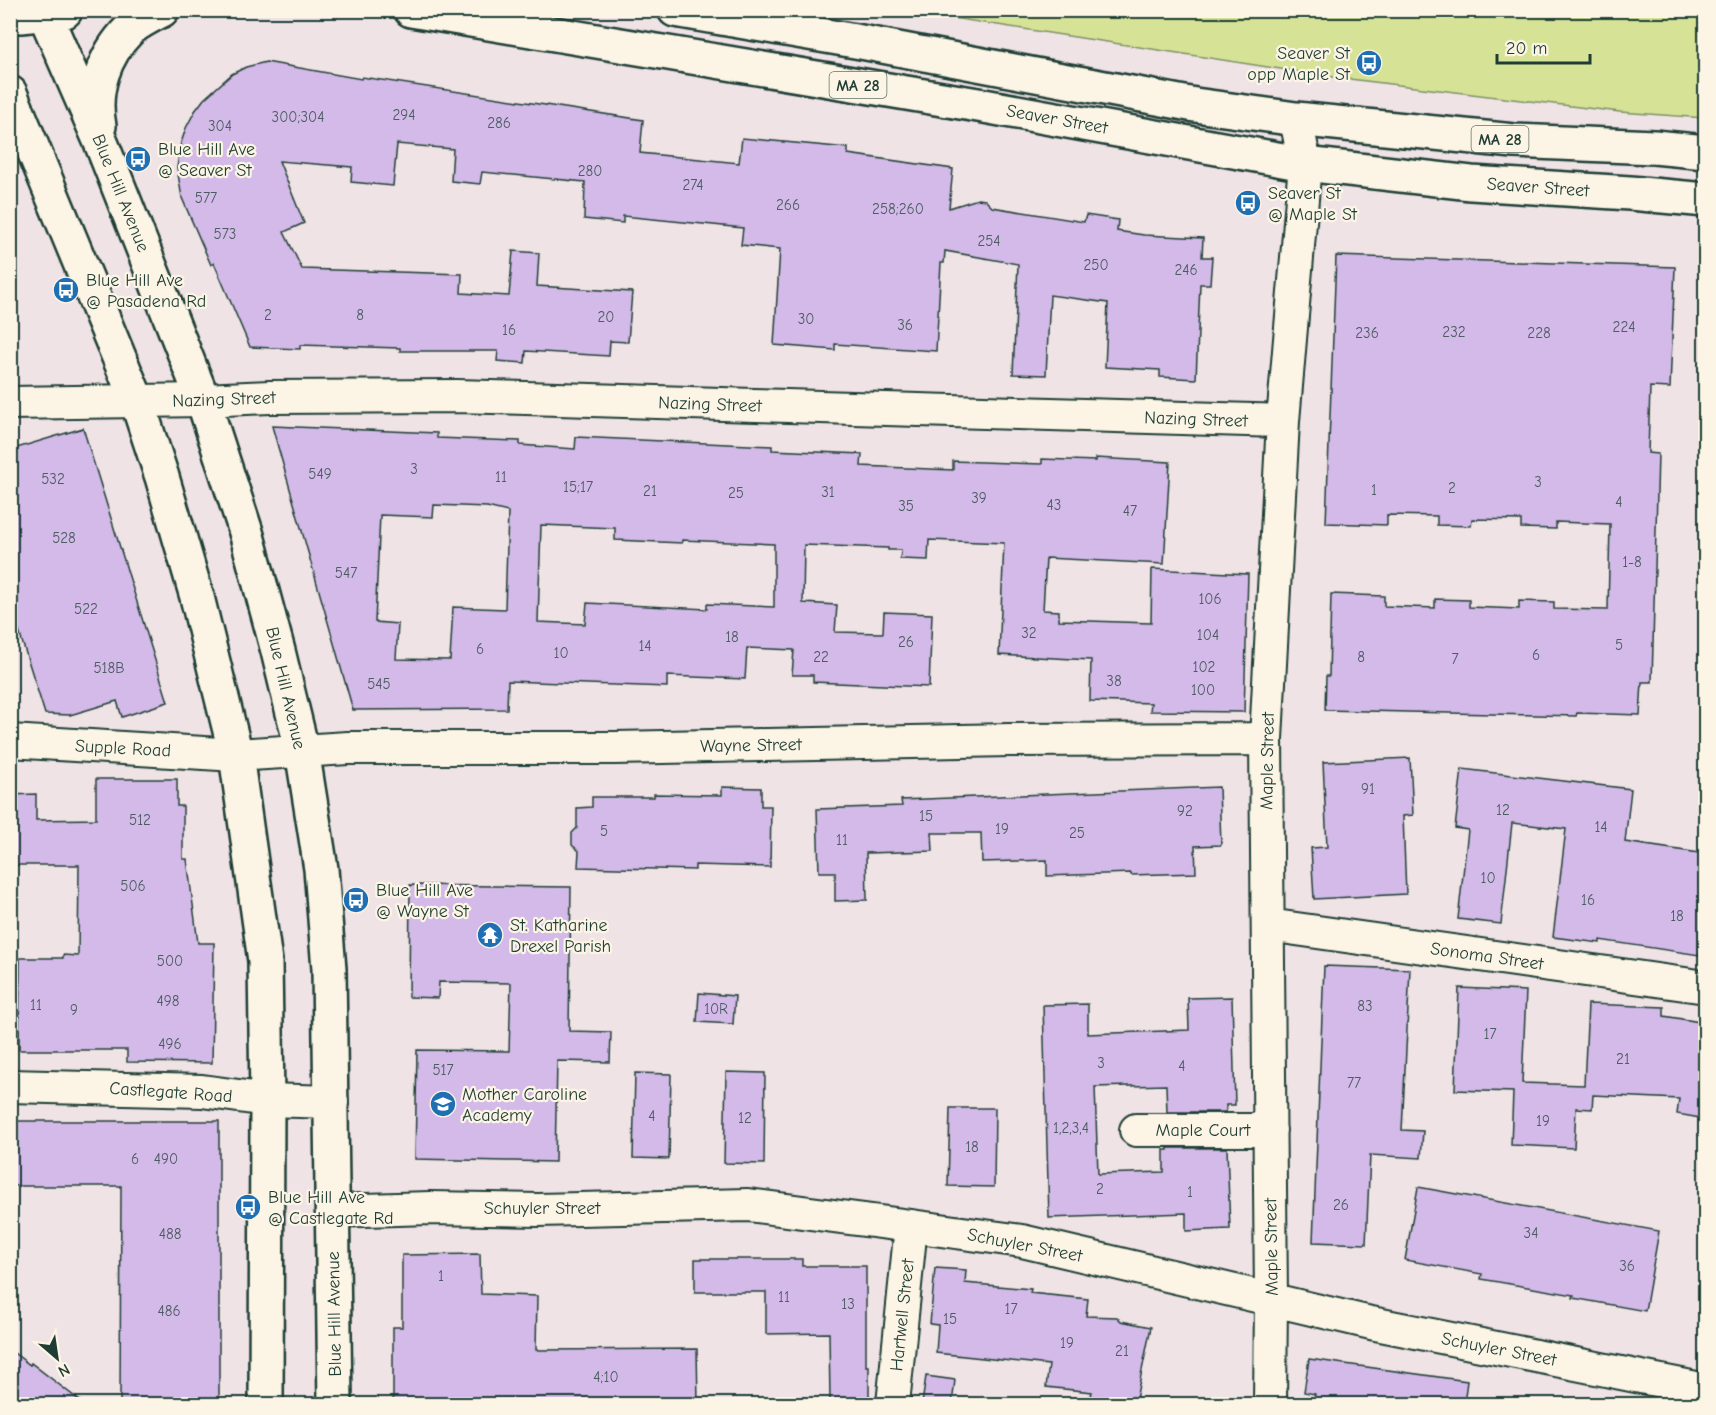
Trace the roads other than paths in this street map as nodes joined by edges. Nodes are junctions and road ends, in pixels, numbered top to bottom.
1 (162, 10) edge
2 (411, 10) edge
3 (675, 10) edge
4 (52, 12) edge
5 (10, 15) edge
6 (10, 93) edge
7 (1296, 119) junction
8 (102, 145) junction
9 (1706, 152) edge
10 (1305, 164) junction
11 (1706, 200) edge
12 (203, 400) junction
13 (137, 401) junction
14 (10, 403) edge
15 (1283, 421) junction
16 (1266, 739) junction
17 (10, 741) edge
18 (302, 750) junction
19 (236, 755) junction
20 (1268, 925) junction
21 (1706, 987) edge
22 (10, 1086) edge
23 (267, 1100) junction
24 (332, 1102) junction
25 (1136, 1130) dead end
26 (1269, 1130) junction
27 (332, 1211) junction
28 (911, 1226) junction
29 (1271, 1299) junction
30 (1706, 1390) edge
31 (266, 1404) edge
32 (335, 1404) edge
33 (893, 1404) edge
34 (1270, 1404) edge

1 - 8 main road
2 - 10 main road, Seaver Street / MA 28
3 - 7 main road, MA 28
4 - 5 main road
4 - 8 main road, Blue Hill Avenue
6 - 13 main road
7 - 9 main road, MA 28
7 - 10 street, Maple Street
8 - 12 main road, Blue Hill Avenue
10 - 11 main road, Seaver Street / MA 28
10 - 15 street, Maple Street
12 - 13 street, Nazing Street
12 - 15 street, Nazing Street
12 - 18 main road, Blue Hill Avenue
13 - 14 street, Nazing Street
13 - 19 main road
15 - 16 street, Maple Street
16 - 18 street, Wayne Street
16 - 20 street, Maple Street
17 - 19 street, Supple Road
18 - 19 street, Wayne Street
18 - 24 main road, Blue Hill Avenue
19 - 23 main road
20 - 21 street, Sonoma Street
20 - 26 street, Maple Street
22 - 23 street, Castlegate Road
23 - 24 street, Castlegate Road
23 - 31 main road
24 - 27 main road, Blue Hill Avenue
25 - 26 street, Maple Court
26 - 29 street, Maple Street
27 - 28 street, Schuyler Street
27 - 32 main road, Blue Hill Avenue
28 - 29 street, Schuyler Street
28 - 33 street, Hartwell Street
29 - 30 street, Schuyler Street
29 - 34 street, Maple Street

